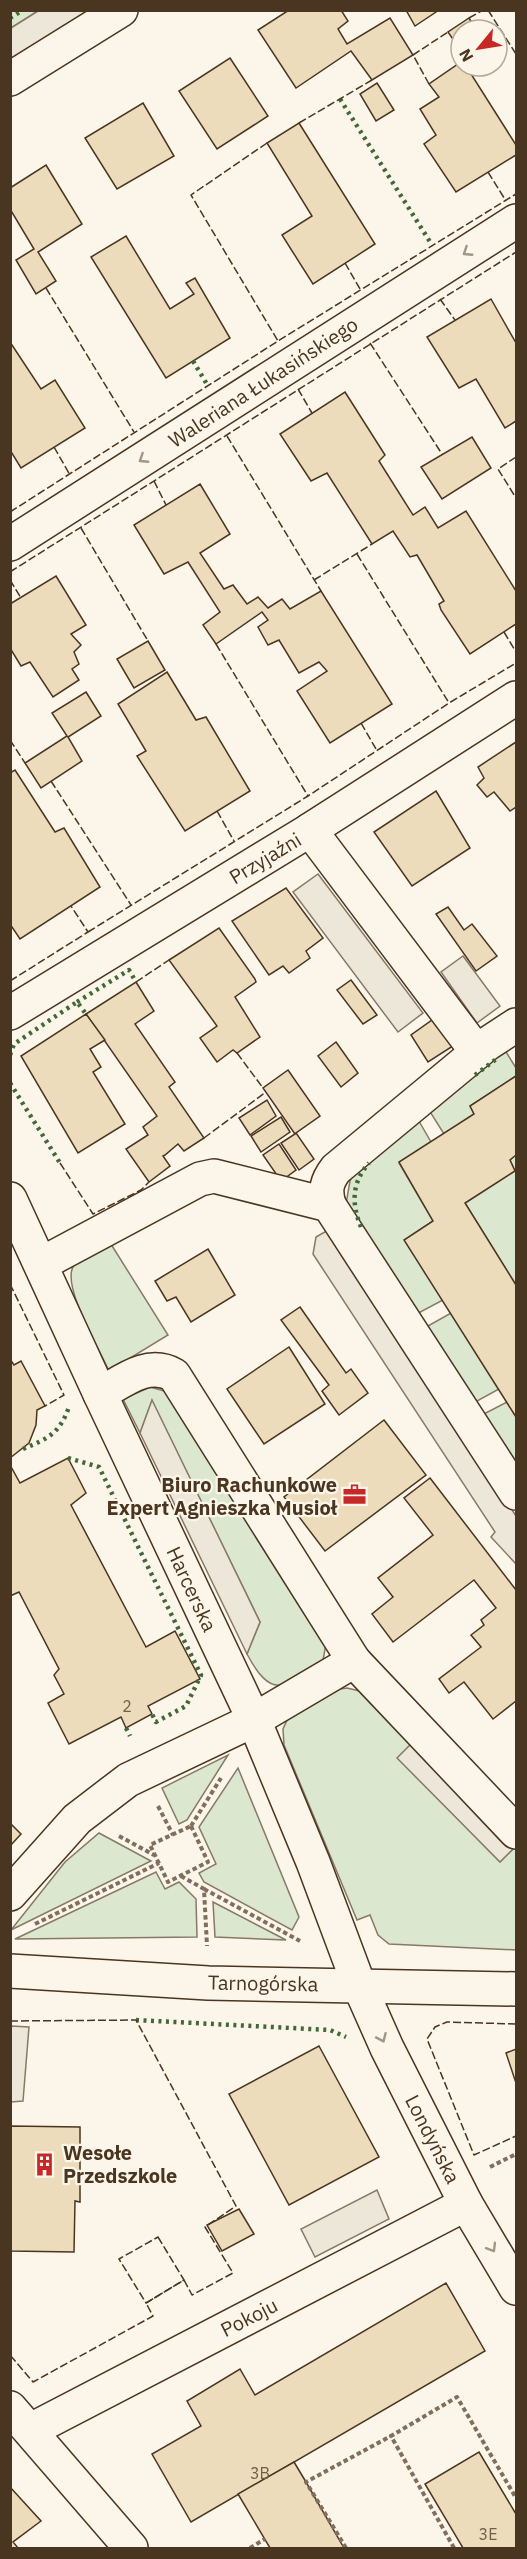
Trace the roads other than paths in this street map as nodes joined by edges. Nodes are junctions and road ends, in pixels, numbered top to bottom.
1 (121, 10) edge
2 (10, 79) edge
3 (516, 221) edge
4 (10, 544) edge
5 (516, 698) edge
6 (310, 830) junction
7 (10, 1013) edge
8 (516, 1025) edge
9 (477, 1052) junction
10 (10, 1199) edge
11 (329, 1205) junction
12 (41, 1264) junction
13 (100, 1395) junction
14 (516, 1493) edge
15 (354, 1661) junction
16 (254, 1720) junction
17 (516, 1832) edge
18 (10, 1894) edge
19 (10, 1971) edge
20 (359, 1985) junction
21 (516, 1989) edge
22 (466, 2204) junction
23 (516, 2288) edge
24 (21, 2419) edge
25 (131, 2548) edge

1 - 2 street
3 -> 4 street, Waleriana Łukasińskiego
5 - 6 street, Przyjaźni
6 - 7 street, Przyjaźni
6 - 9 street
8 - 9 street
9 - 11 street
10 - 12 street, Harcerska
11 - 12 street
11 - 14 street
12 - 13 street, Harcerska
13 - 15 street
13 - 16 street, Harcerska
15 - 16 street
15 - 17 street
16 - 18 street
16 - 20 street, Harcerska
19 - 20 street, Tarnogórska
20 - 21 street, Tarnogórska
20 -> 22 street, Londyńska
22 -> 23 street, Londyńska
22 - 24 street, Pokoju
24 - 25 street

